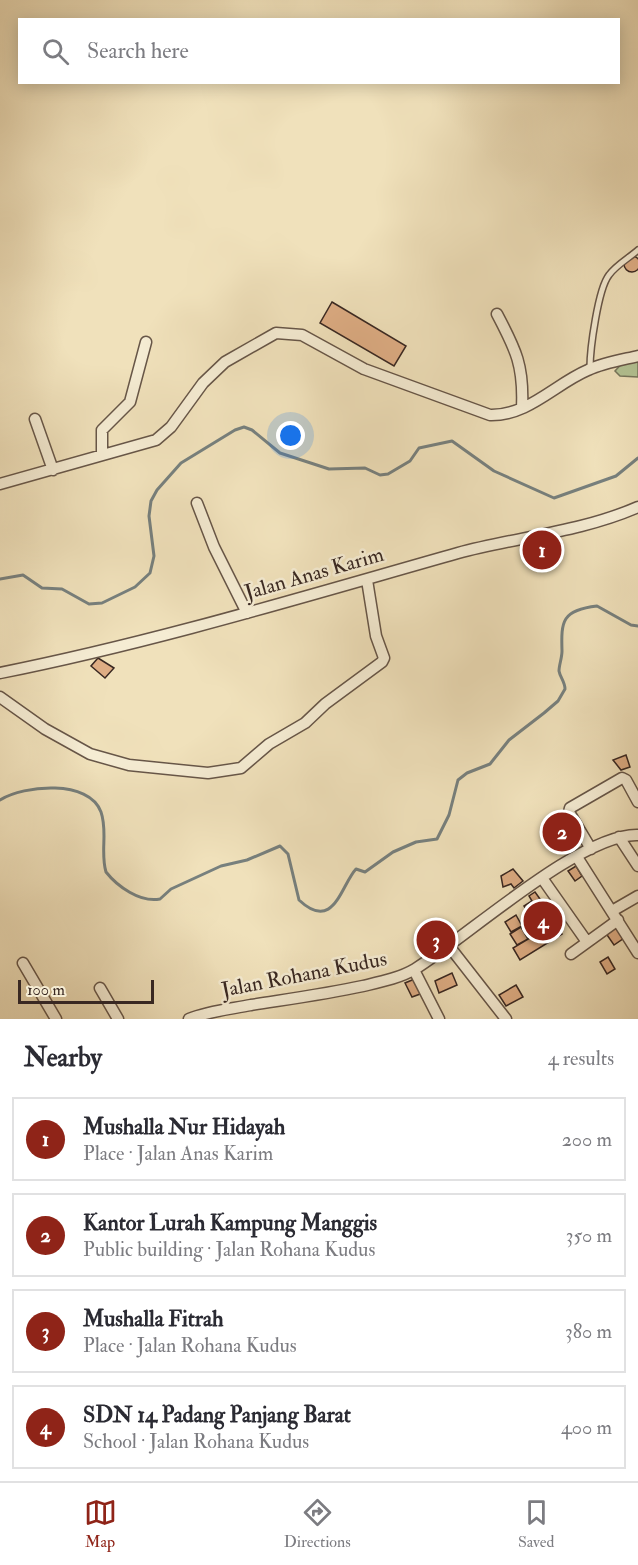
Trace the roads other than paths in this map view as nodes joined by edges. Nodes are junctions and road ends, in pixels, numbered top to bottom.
1 (638, 250) edge
2 (497, 314) dead end
3 (146, 342) dead end
4 (638, 356) edge
5 (590, 368) junction
6 (522, 408) junction
7 (35, 419) dead end
8 (102, 454) junction
9 (53, 470) junction
10 (0, 484) edge
11 (197, 503) dead end
12 (638, 507) edge
13 (367, 580) junction
14 (247, 613) junction
15 (0, 673) edge
16 (0, 698) edge
17 (638, 802) edge
18 (638, 835) edge
19 (619, 837) junction
20 (591, 849) junction
21 (577, 857) junction
22 (638, 866) edge
23 (542, 878) junction
24 (638, 896) edge
25 (615, 915) junction
26 (588, 942) junction
27 (449, 946) junction
28 (638, 952) edge
29 (571, 954) dead end
30 (22, 963) dead end
31 (414, 970) junction
32 (100, 988) dead end
33 (56, 1019) edge
34 (118, 1019) edge
35 (189, 1019) edge
36 (439, 1019) edge
37 (507, 1019) edge

1 - 5 lane
2 - 6 street
3 - 8 street
4 - 5 street
5 - 6 street
6 - 8 street
7 - 9 street
8 - 9 street
9 - 10 street
11 - 14 street
12 - 13 street, Jalan Anas Karim
13 - 14 street, Jalan Anas Karim
13 - 16 street
14 - 15 street, Jalan Anas Karim
17 - 20 street
18 - 19 street, Jalan Rohana Kudus
19 - 20 street, Jalan Rohana Kudus
19 - 22 street
20 - 21 street, Jalan Rohana Kudus
21 - 23 street, Jalan Rohana Kudus
21 - 25 street
23 - 26 street
23 - 27 street, Jalan Rohana Kudus
24 - 25 street
25 - 26 street
25 - 28 street
26 - 29 street
27 - 31 street, Jalan Rohana Kudus
27 - 37 street
30 - 33 street
31 - 35 street, Jalan Rohana Kudus
31 - 36 street
32 - 34 street

